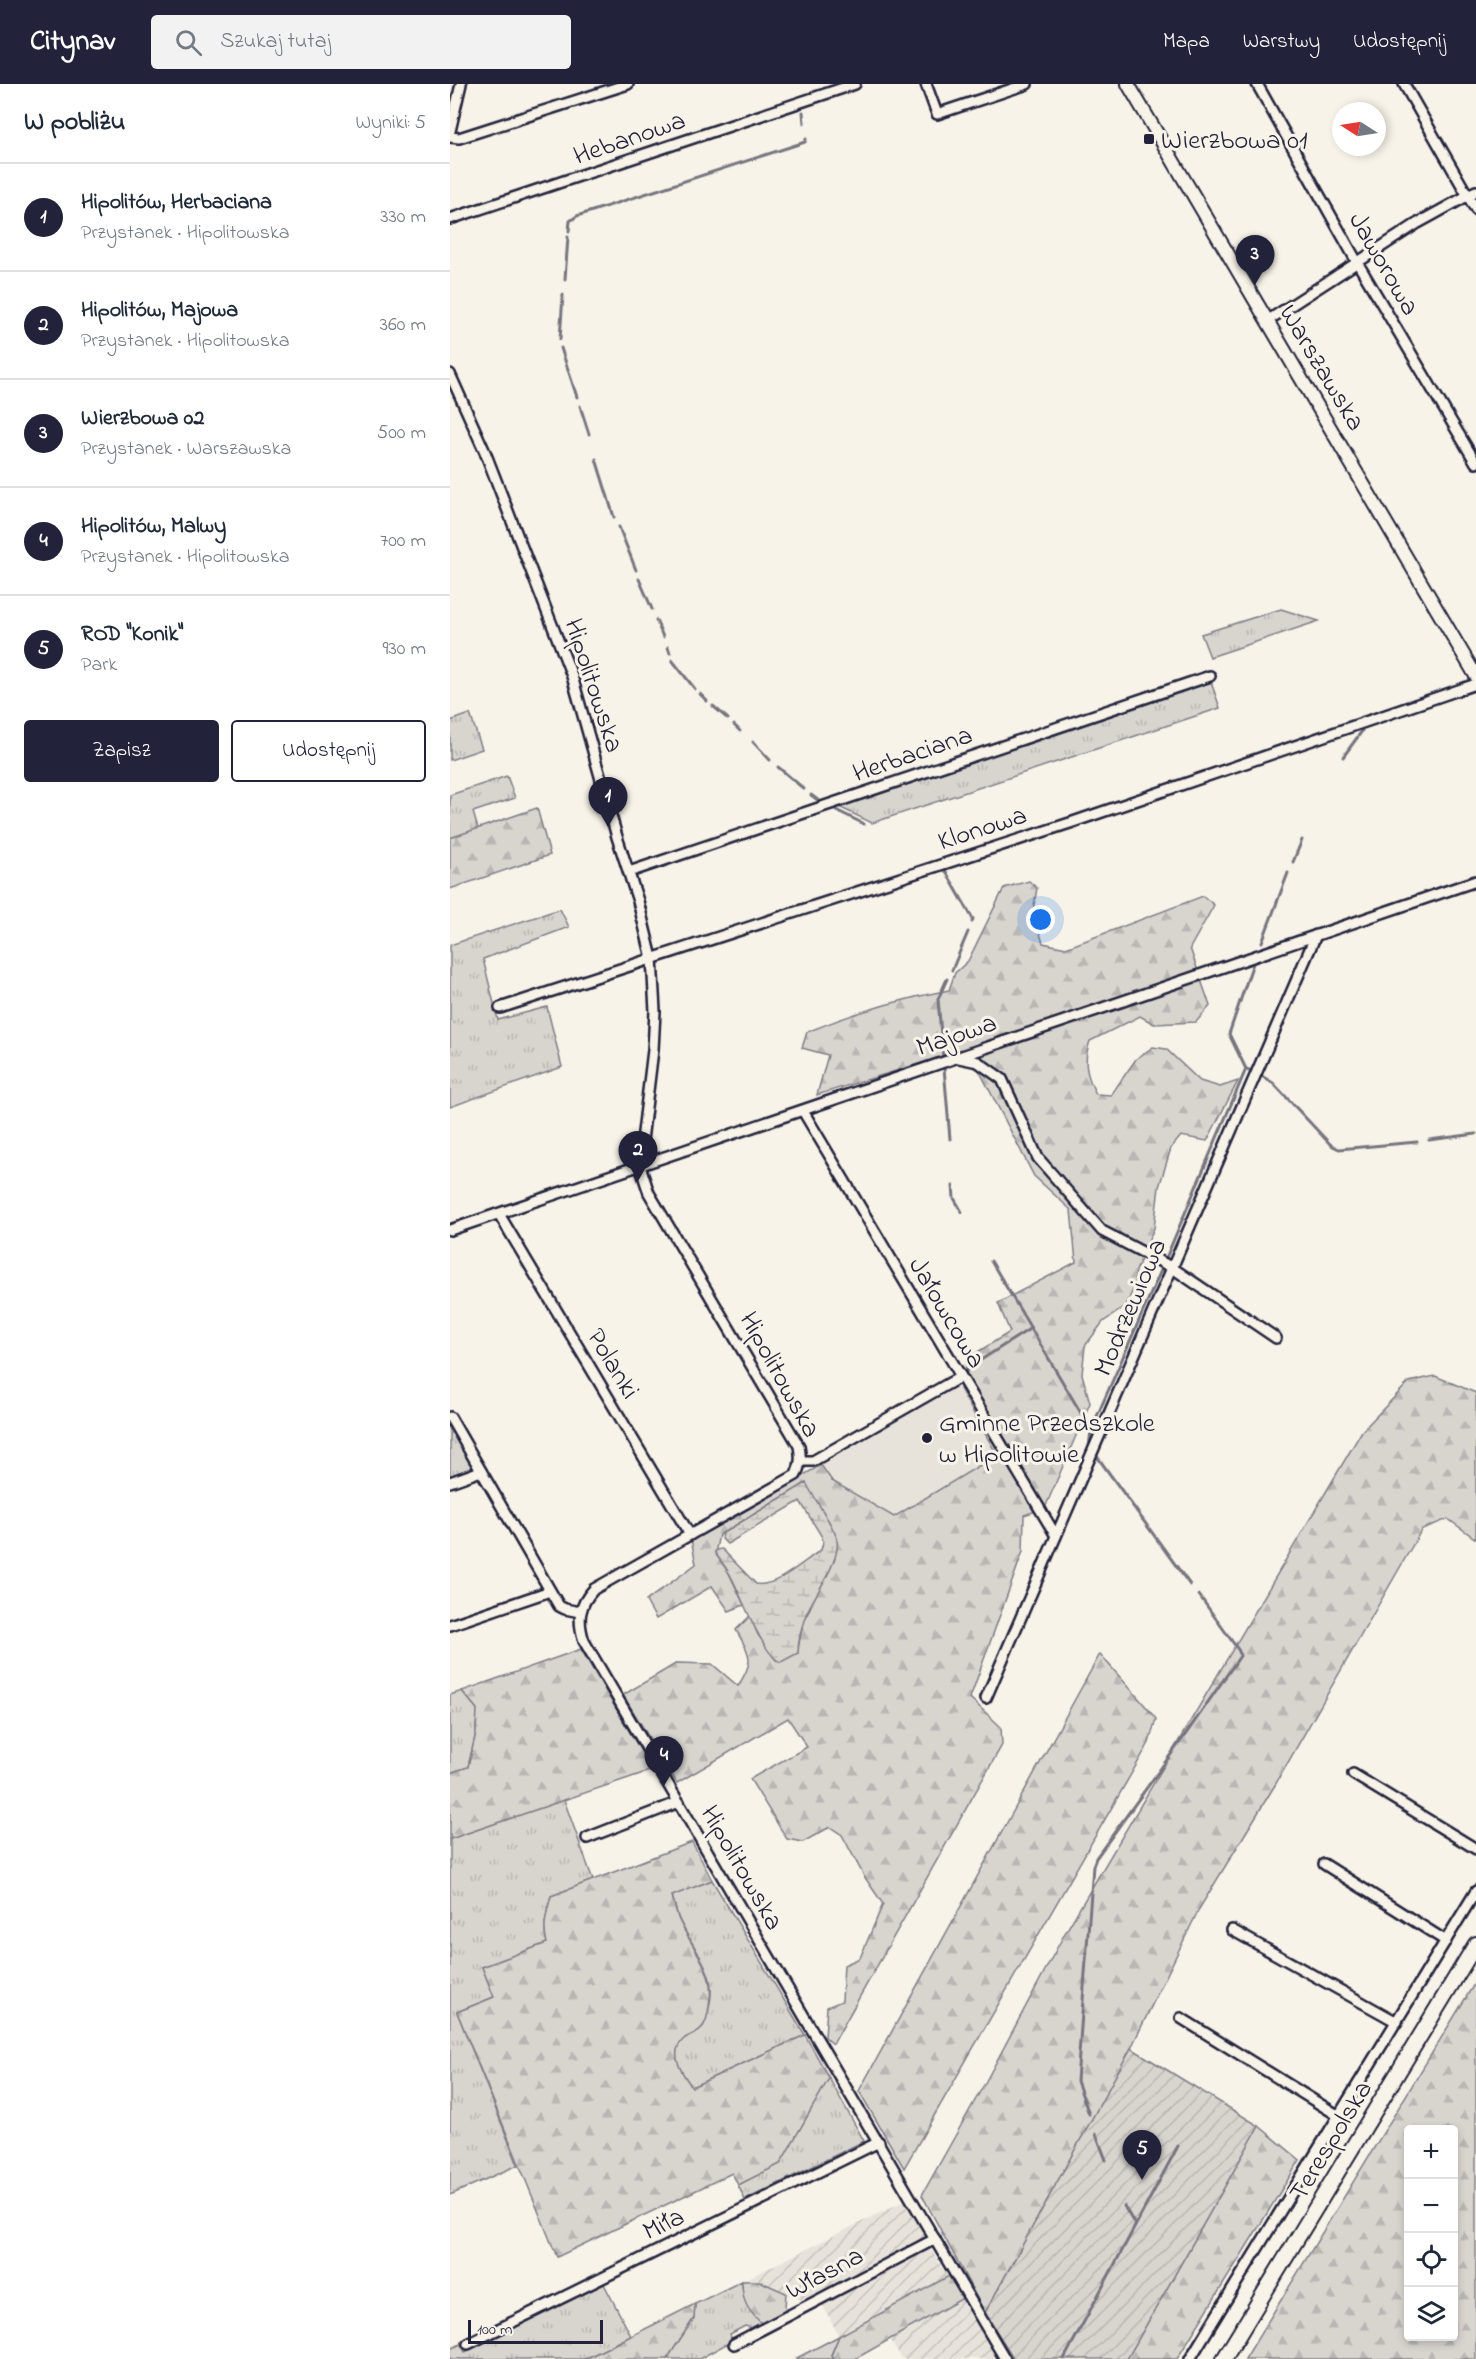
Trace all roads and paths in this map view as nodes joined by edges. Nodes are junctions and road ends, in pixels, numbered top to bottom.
1 (461, 84) edge
2 (628, 84) edge
3 (855, 84) edge
4 (926, 84) edge
5 (1027, 84) edge
6 (1128, 84) edge
7 (1257, 84) edge
8 (1404, 84) edge
9 (450, 131) edge
10 (450, 136) edge
11 (1472, 193) edge
12 (1476, 210) edge
13 (450, 219) edge
14 (1357, 261) junction
15 (1267, 321) junction
16 (450, 374) edge
17 (1476, 464) edge
18 (1210, 676) dead end
19 (1476, 676) edge
20 (1476, 684) edge
21 (629, 872) junction
22 (1476, 881) edge
23 (1316, 935) junction
24 (652, 958) junction
25 (500, 1008) dead end
26 (957, 1057) junction
27 (803, 1110) junction
28 (640, 1166) junction
29 (499, 1214) junction
30 (450, 1230) edge
31 (1171, 1267) junction
32 (1276, 1338) dead end
33 (960, 1377) junction
34 (450, 1417) edge
35 (801, 1461) junction
36 (481, 1471) junction
37 (450, 1482) edge
38 (690, 1535) junction
39 (1056, 1536) junction
40 (550, 1591) junction
41 (580, 1612) junction
42 (450, 1625) edge
43 (986, 1698) dead end
44 (1353, 1774) dead end
45 (680, 1802) junction
46 (587, 1838) dead end
47 (1476, 1849) edge
48 (1324, 1864) dead end
49 (1476, 1891) edge
50 (1232, 1930) dead end
51 (1446, 1941) junction
52 (1476, 1944) edge
53 (1181, 2018) dead end
54 (1397, 2022) junction
55 (1339, 2116) junction
56 (879, 2142) junction
57 (935, 2239) junction
58 (468, 2344) dead end
59 (734, 2344) dead end
60 (1005, 2359) edge
61 (1190, 2359) edge
62 (1224, 2359) edge

1 - 9 street
2 - 10 street
3 - 13 street, Hebanowa
4 - 5 street
6 - 15 street, Warszawska
7 - 14 street, Jaworowa
8 - 11 street
11 - 12 street
11 - 14 street
14 - 15 street
14 - 17 street, Jaworowa
15 - 19 street, Warszawska
16 - 21 street, Hipolitowska
18 - 21 street, Herbaciana
20 - 24 street, Klonowa
21 - 24 street, Hipolitowska
22 - 23 street, Majowa
23 - 26 street, Majowa
23 - 31 street, Modrzewiowa
24 - 25 street, Klonowa
24 - 28 street, Hipolitowska
26 - 27 street, Majowa
26 - 31 street
27 - 28 street, Majowa
27 - 33 street, Jałowcowa
28 - 29 street, Majowa
28 - 35 street, Hipolitowska
29 - 30 street, Majowa
29 - 38 street, Polanki
31 - 32 street
31 - 39 street, Modrzewiowa
33 - 35 street
33 - 39 street, Jałowcowa
34 - 36 street
35 - 38 street, Hipolitowska
36 - 37 street
36 - 40 street
38 - 41 street, Hipolitowska
39 - 43 street, Modrzewiowa
40 - 41 street
40 - 42 street
41 - 45 street, Hipolitowska
44 - 47 street
45 - 46 street
45 - 56 street, Hipolitowska
48 - 51 street
49 - 51 street
50 - 54 street
51 - 54 street
52 - 62 main road, Terespolska
53 - 55 street
54 - 55 street
55 - 61 street
56 - 57 street, Hipolitowska
56 - 58 street, Miła
57 - 59 street, Własna
57 - 60 street, Hipolitowska

